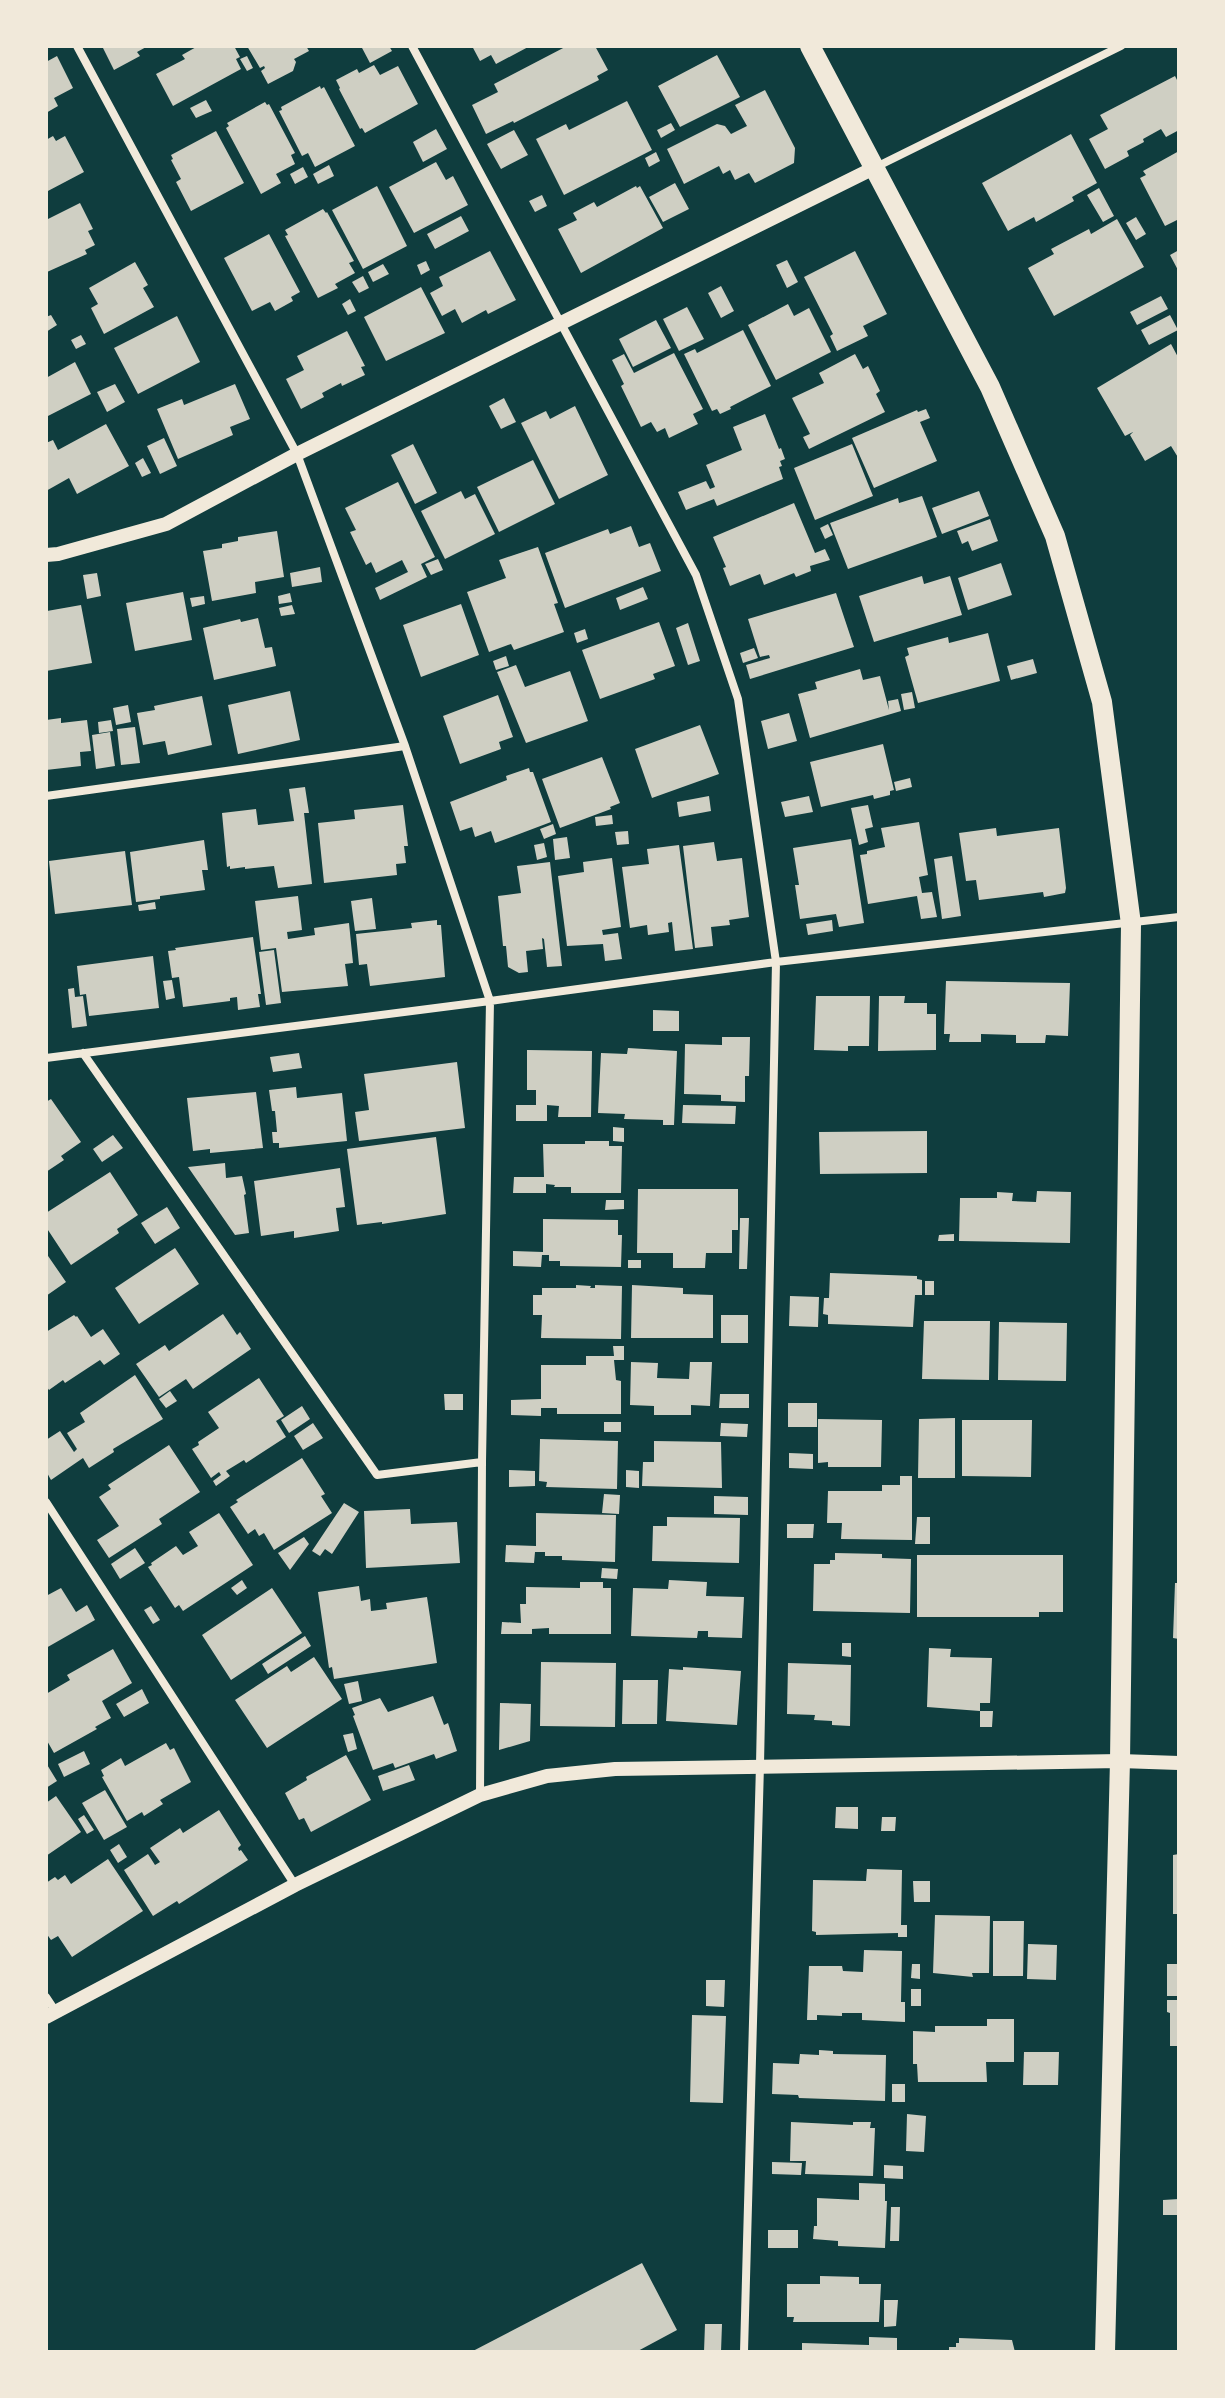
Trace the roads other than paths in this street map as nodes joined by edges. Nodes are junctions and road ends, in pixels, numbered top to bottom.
1 (77, 46) edge
2 (412, 46) edge
3 (810, 46) edge
4 (1121, 46) edge
5 (874, 168) junction
6 (561, 323) junction
7 (297, 454) junction
8 (46, 555) edge
9 (405, 746) junction
10 (46, 796) edge
11 (1179, 917) edge
12 (1131, 924) junction
13 (776, 962) junction
14 (490, 1001) junction
15 (83, 1053) junction
16 (46, 1058) edge
17 (482, 1462) junction
18 (46, 1502) edge
19 (1120, 1761) junction
20 (1179, 1763) edge
21 (760, 1765) junction
22 (480, 1795) junction
23 (295, 1885) junction
24 (46, 1997) edge
25 (51, 2015) edge
26 (744, 2352) edge
27 (1105, 2352) edge

1 - 7 street
2 - 6 street
3 - 5 main road
4 - 5 street
5 - 6 street
5 - 12 main road
6 - 7 street
6 - 13 street
7 - 8 street
7 - 9 street
9 - 10 street
9 - 14 street
11 - 12 street
12 - 13 street
12 - 19 main road
13 - 14 street
13 - 21 street
14 - 15 street
14 - 17 street
15 - 16 street
15 - 17 street
17 - 22 street
18 - 23 street
19 - 20 street
19 - 21 street
19 - 27 main road
21 - 22 street
21 - 26 street
22 - 23 street
23 - 25 street
24 - 25 street

